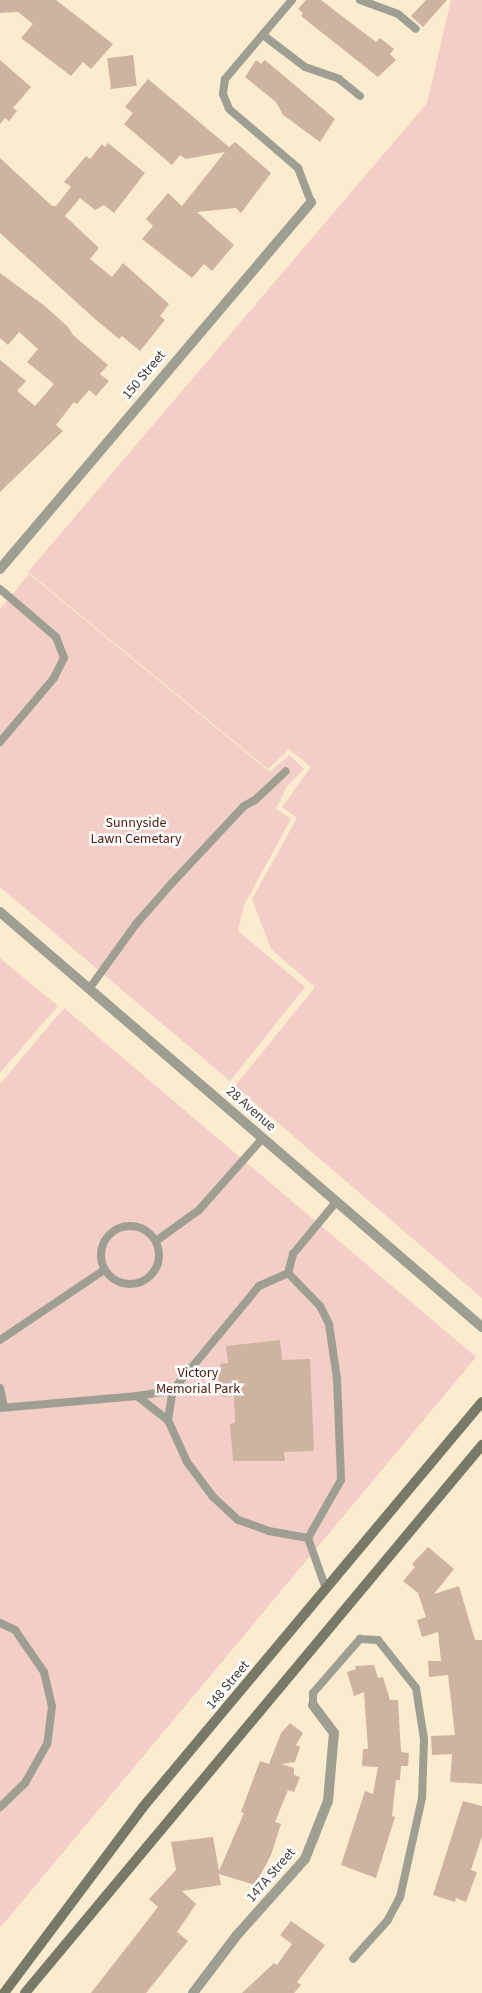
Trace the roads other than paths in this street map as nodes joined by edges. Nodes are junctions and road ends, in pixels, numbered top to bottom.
1 (292, 0) edge
2 (360, 0) edge
3 (416, 29) dead end
4 (263, 35) junction
5 (360, 96) dead end
6 (310, 202) joint
7 (2, 564) edge
8 (0, 589) edge
9 (0, 742) edge
10 (286, 771) dead end
11 (0, 912) edge
12 (89, 989) junction
13 (264, 1138) junction
14 (336, 1202) junction
15 (156, 1241) junction
16 (104, 1270) junction
17 (288, 1273) junction
18 (482, 1327) edge
19 (0, 1340) edge
20 (0, 1388) edge
21 (173, 1390) junction
22 (137, 1396) junction
23 (482, 1402) edge
24 (2, 1407) edge
25 (168, 1420) junction
26 (482, 1445) edge
27 (308, 1538) junction
28 (326, 1589) junction
29 (0, 1623) edge
30 (312, 1705) joint
31 (0, 1807) edge
32 (353, 1959) dead end
33 (4, 1993) edge
34 (25, 1993) edge
35 (193, 1993) edge

1 - 4 lane
2 - 3 lane
4 - 5 lane
4 - 6 lane
6 - 7 street, 150 Street
8 - 9 lane
10 - 12 lane
11 - 12 street, 28 Avenue
12 - 13 street, 28 Avenue
13 - 14 street, 28 Avenue
13 - 15 lane
14 - 17 lane
14 - 18 street, 28 Avenue
15 - 16 lane
15 - 16 lane
16 - 19 lane
17 - 21 lane
17 - 27 lane
20 - 24 lane
21 - 22 lane
21 - 25 lane
22 - 24 lane
22 - 25 lane
23 - 28 main road, 148 Street
25 - 27 lane
26 - 34 main road
27 - 28 lane
28 - 33 main road, 148 Street
29 - 31 lane
30 - 32 lane
30 - 35 street, 147A Street

